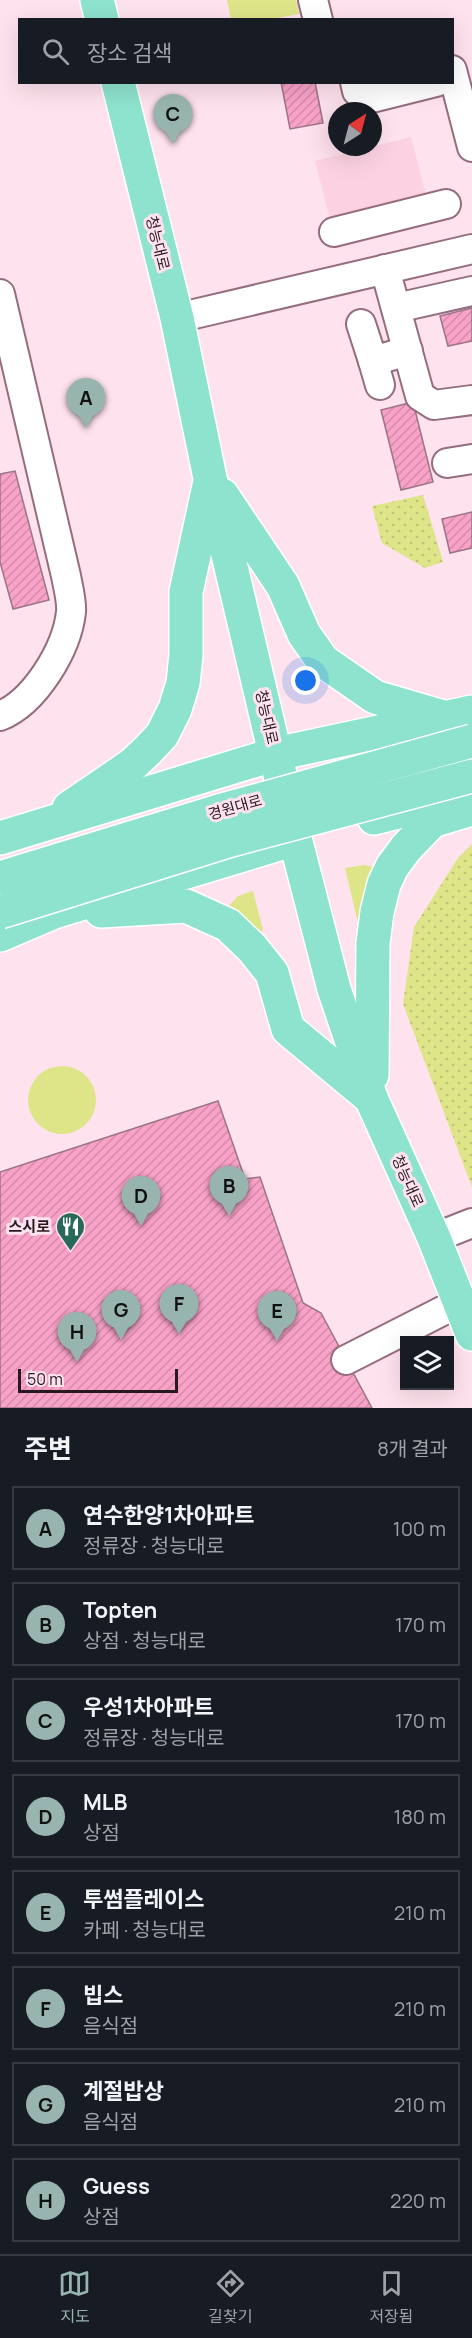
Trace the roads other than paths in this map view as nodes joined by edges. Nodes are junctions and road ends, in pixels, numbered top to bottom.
1 (97, 0) edge
2 (313, 0) edge
3 (102, 18) edge
4 (318, 18) edge
5 (118, 84) edge
6 (355, 84) edge
7 (423, 84) edge
8 (451, 84) edge
9 (472, 147) edge
10 (447, 204) dead end
11 (381, 222) junction
12 (334, 232) dead end
13 (472, 249) edge
14 (388, 268) junction
15 (472, 291) edge
16 (0, 294) edge
17 (396, 308) junction
18 (177, 318) junction
19 (361, 324) dead end
20 (408, 351) junction
21 (472, 400) edge
22 (210, 478) junction
23 (460, 715) edge
24 (0, 716) edge
25 (472, 741) edge
26 (276, 754) junction
27 (472, 776) edge
28 (472, 798) edge
29 (472, 809) edge
30 (48, 824) junction
31 (0, 838) edge
32 (295, 838) junction
33 (0, 878) edge
34 (0, 912) edge
35 (54, 912) junction
36 (0, 935) edge
37 (371, 1098) junction
38 (472, 1223) edge
39 (434, 1238) junction
40 (460, 1302) junction
41 (472, 1334) edge
42 (346, 1360) dead end

1 - 3 main road
2 - 4 lane
5 - 18 main road, 청능대로
6 - 7 lane
8 - 9 lane
10 - 11 lane
11 - 12 lane
11 - 14 lane
13 - 14 lane
14 - 17 lane
14 - 18 lane
15 - 17 lane
16 - 24 lane
17 - 20 lane
18 - 22 main road, 청능대로
19 - 20 lane
20 - 21 lane
22 - 23 main road
22 - 26 main road, 청능대로
22 - 30 main road
23 - 26 main road
25 - 33 main road, 경원대로, bridge
26 - 30 main road
26 - 32 main road, 청능대로
27 - 34 main road, 경원대로, bridge
28 - 32 main road
29 - 37 main road
30 - 31 main road
32 - 35 main road
32 - 37 main road, 청능대로
35 - 36 main road
35 - 37 main road
37 - 39 main road, 청능대로
38 - 39 lane
39 - 40 main road, 청능대로
40 - 41 main road, 청능대로
40 - 42 lane

